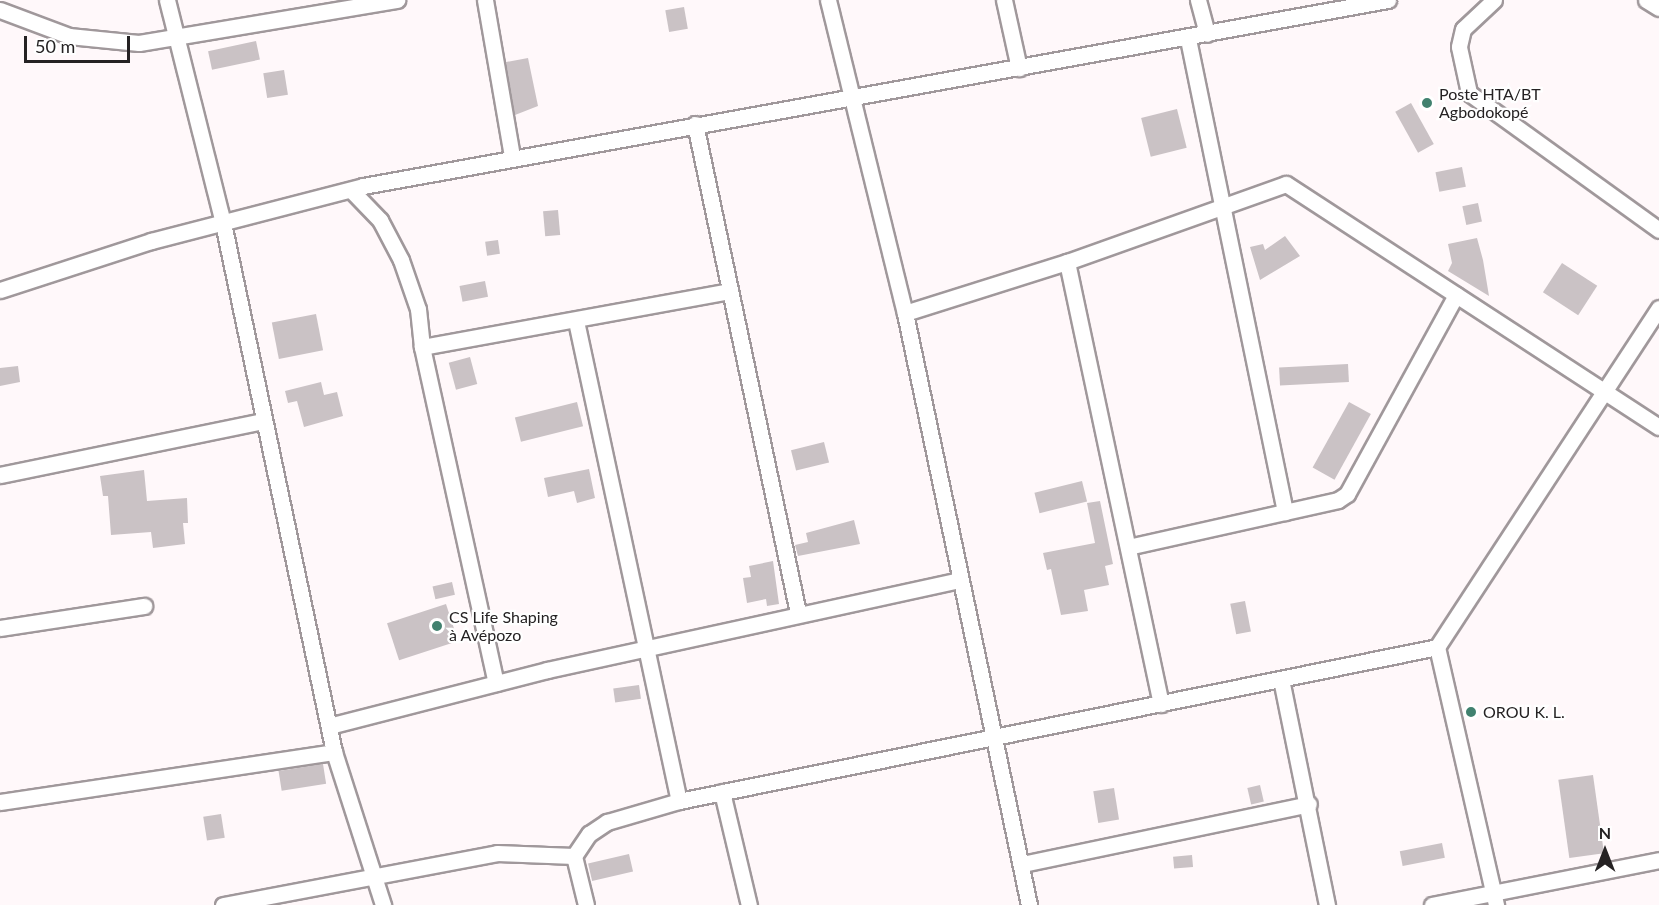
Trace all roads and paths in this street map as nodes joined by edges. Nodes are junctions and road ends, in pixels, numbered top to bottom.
1 (167, 0) edge
2 (397, 0) edge
3 (485, 0) edge
4 (828, 0) edge
5 (1004, 0) edge
6 (1198, 0) edge
7 (1388, 0) edge
8 (1494, 0) edge
9 (1646, 0) edge
10 (328, 6) edge
11 (1659, 8) edge
12 (0, 10) edge
13 (1207, 34) junction
14 (179, 39) junction
15 (1188, 39) junction
16 (1019, 68) junction
17 (850, 100) junction
18 (695, 124) junction
19 (513, 158) junction
20 (351, 190) junction
21 (1223, 206) junction
22 (223, 223) junction
23 (1659, 230) edge
24 (1067, 262) junction
25 (0, 290) edge
26 (730, 291) junction
27 (1456, 295) junction
28 (1659, 308) edge
29 (905, 313) junction
30 (576, 321) junction
31 (422, 347) junction
32 (1603, 391) junction
33 (264, 421) junction
34 (1659, 427) edge
35 (0, 475) edge
36 (1285, 512) junction
37 (1128, 547) junction
38 (960, 580) junction
39 (144, 606) dead end
40 (798, 613) junction
41 (0, 628) edge
42 (1437, 647) junction
43 (645, 649) junction
44 (1281, 679) junction
45 (496, 683) junction
46 (1161, 704) junction
47 (328, 726) junction
48 (991, 736) junction
49 (334, 753) junction
50 (722, 792) junction
51 (679, 801) junction
52 (0, 802) edge
53 (1309, 804) junction
54 (574, 856) junction
55 (1659, 860) edge
56 (1022, 864) junction
57 (372, 875) junction
58 (1495, 899) edge
59 (223, 905) edge
60 (383, 905) edge
61 (586, 905) edge
62 (749, 905) edge
63 (1029, 905) edge
64 (1327, 905) edge
65 (1432, 905) edge

1 - 14 street
2 - 10 street
3 - 19 street
4 - 17 street
5 - 16 street
6 - 13 street
7 - 13 street
8 - 23 street
9 - 11 street
10 - 14 street
12 - 14 street
13 - 15 street
14 - 22 street
15 - 16 street
15 - 21 street
16 - 17 street
17 - 18 street
17 - 29 street
18 - 19 street
18 - 26 street
19 - 20 street
20 - 22 street
20 - 31 street
21 - 24 street
21 - 27 street
21 - 36 street
22 - 25 street
22 - 33 street
24 - 29 street
24 - 37 street
26 - 30 street
26 - 40 street
27 - 32 street
27 - 36 street
28 - 32 street
29 - 38 street
30 - 31 street
30 - 43 street
31 - 45 street
32 - 34 street
32 - 42 street
33 - 35 street
33 - 47 street
36 - 37 street
37 - 46 street
38 - 40 street
38 - 48 street
39 - 41 street
40 - 43 street
42 - 44 street
42 - 58 street
43 - 45 street
43 - 51 street
44 - 46 street
44 - 53 street
45 - 47 street
46 - 48 street
47 - 49 street
48 - 50 street
48 - 56 street
49 - 52 street
49 - 57 street
50 - 51 street
50 - 62 street
51 - 54 street
53 - 56 street
53 - 64 street
54 - 57 street
54 - 61 street
55 - 58 street
56 - 63 street
57 - 59 street
57 - 60 street
58 - 65 street

